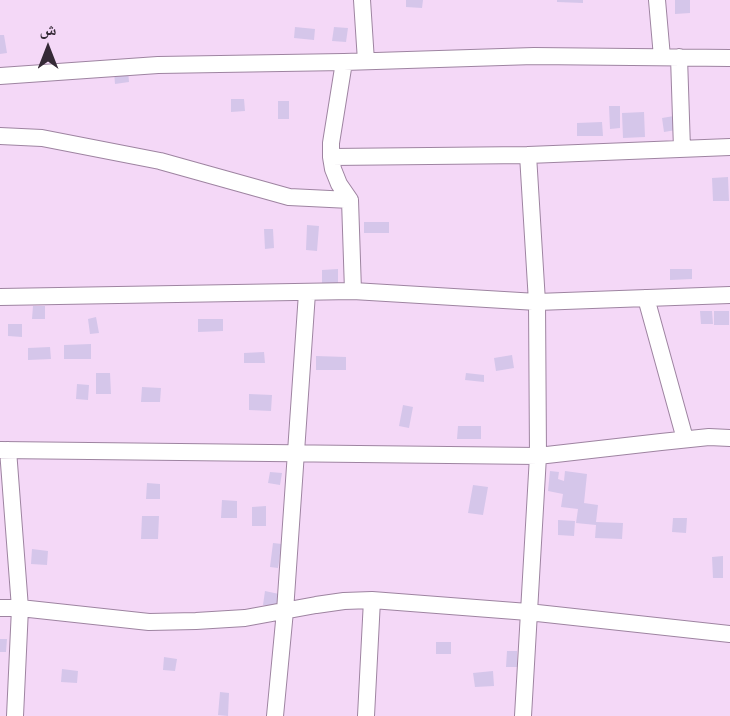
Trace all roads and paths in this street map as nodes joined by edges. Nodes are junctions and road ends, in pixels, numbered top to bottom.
1 (362, 0) edge
2 (657, 0) edge
3 (662, 57) junction
4 (679, 57) junction
5 (730, 58) edge
6 (366, 61) junction
7 (344, 62) junction
8 (0, 76) edge
9 (0, 136) edge
10 (730, 147) edge
11 (682, 149) junction
12 (528, 155) junction
13 (331, 157) junction
14 (350, 200) junction
15 (353, 291) junction
16 (307, 292) junction
17 (730, 295) edge
18 (0, 297) edge
19 (646, 298) junction
20 (537, 302) junction
21 (730, 438) edge
22 (685, 439) junction
23 (4, 450) edge
24 (296, 454) junction
25 (538, 456) junction
26 (372, 600) junction
27 (0, 608) edge
28 (20, 608) junction
29 (285, 611) junction
30 (528, 612) junction
31 (730, 634) edge
32 (15, 716) edge
33 (275, 716) edge
34 (366, 716) edge
35 (523, 716) edge

1 - 6 street
2 - 3 street
3 - 4 street
3 - 6 street
4 - 5 street
4 - 11 street
6 - 7 street
7 - 8 street
7 - 13 street
9 - 14 street
10 - 11 street
11 - 12 street
12 - 13 street
12 - 20 street
13 - 14 street
14 - 15 street
15 - 16 street
15 - 20 street
16 - 18 street
16 - 24 street
17 - 19 street
19 - 20 street
19 - 22 street
20 - 25 street
21 - 22 street
22 - 25 street
23 - 24 street
23 - 28 street
24 - 25 street
24 - 29 street
25 - 30 street
26 - 29 street
26 - 30 street
26 - 34 street
27 - 28 street
28 - 29 street
28 - 32 street
29 - 33 street
30 - 31 street
30 - 35 street

